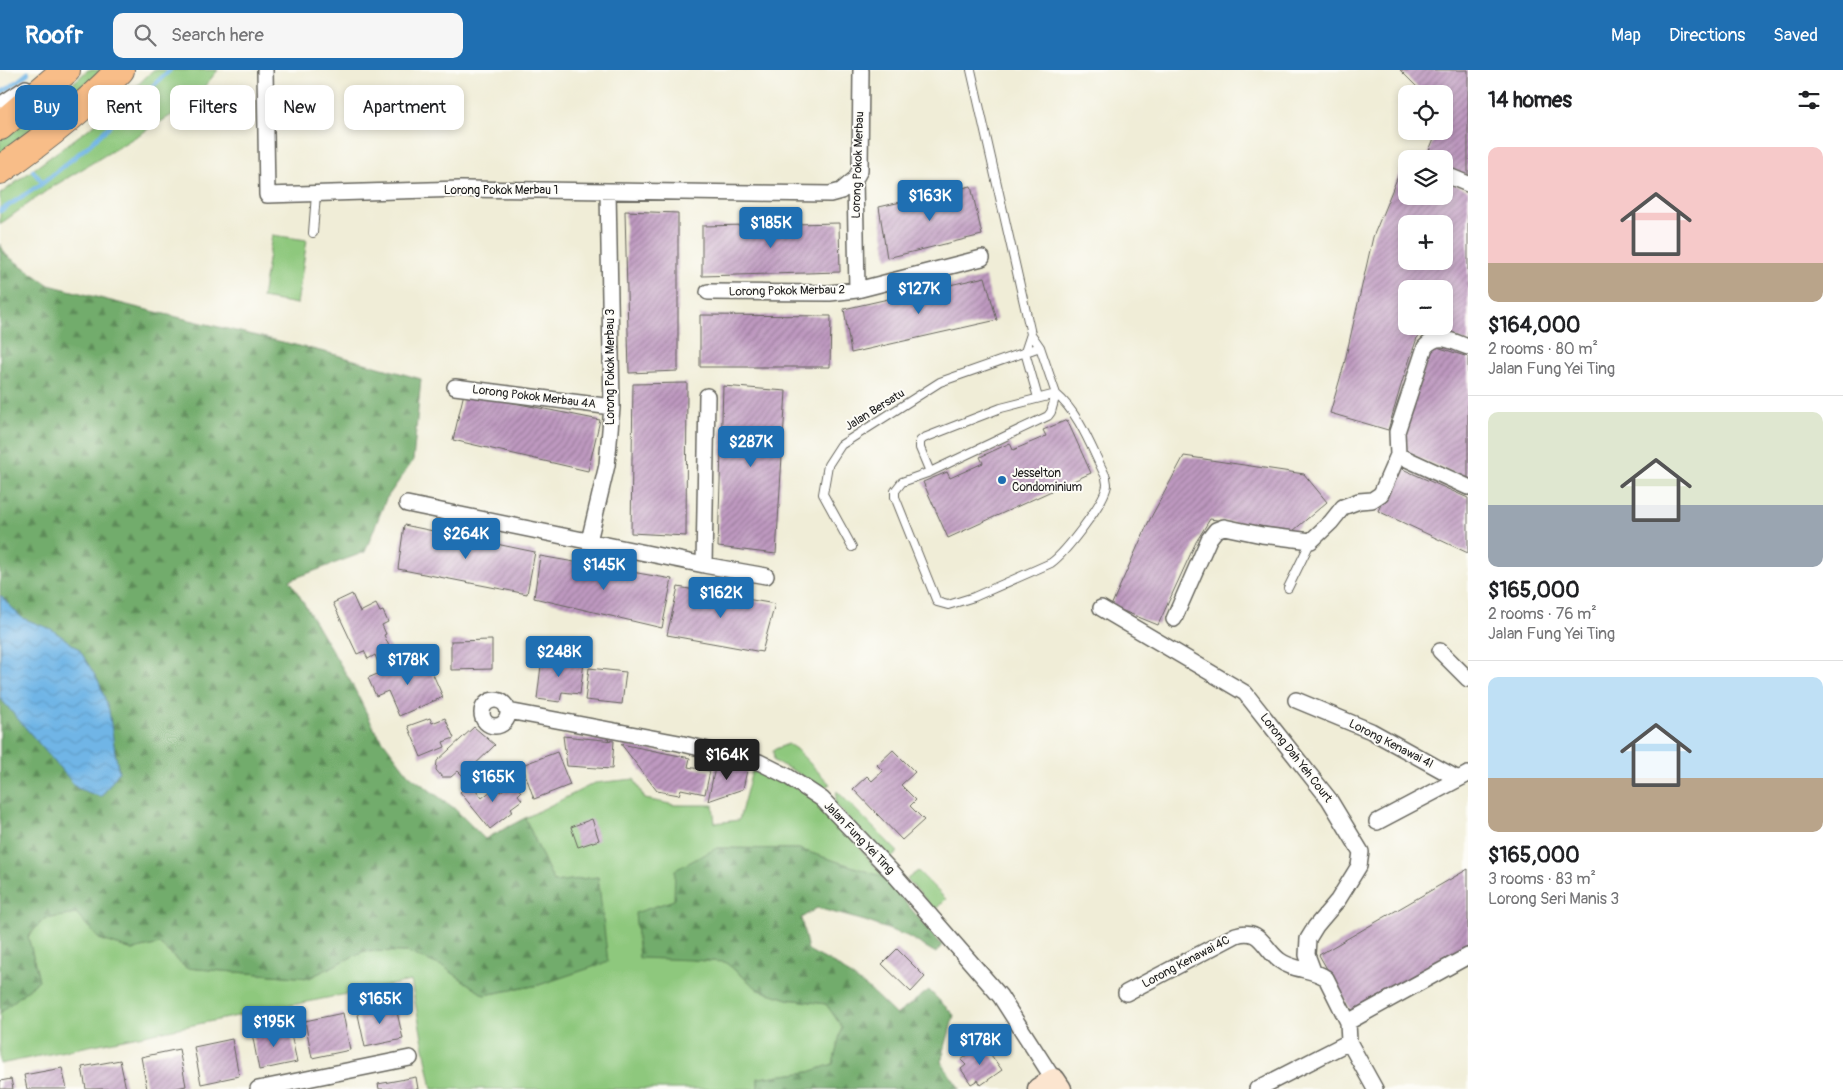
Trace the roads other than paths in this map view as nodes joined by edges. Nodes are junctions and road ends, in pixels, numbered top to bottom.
1 (48, 70) edge
2 (66, 70) edge
3 (120, 70) edge
4 (264, 70) edge
5 (860, 70) edge
6 (971, 70) edge
7 (0, 105) edge
8 (0, 126) edge
9 (0, 170) edge
10 (1453, 178) edge
11 (855, 179) junction
12 (1468, 184) edge
13 (608, 191) junction
14 (316, 194) junction
15 (313, 233) dead end
16 (982, 258) dead end
17 (858, 290) junction
18 (708, 292) dead end
19 (1031, 334) junction
20 (1040, 347) junction
21 (1468, 347) edge
22 (1026, 352) junction
23 (456, 388) dead end
24 (1056, 394) junction
25 (707, 396) dead end
26 (1038, 398) junction
27 (612, 407) junction
28 (1398, 455) junction
29 (930, 472) junction
30 (1468, 488) edge
31 (406, 504) dead end
32 (1311, 541) junction
33 (589, 542) junction
34 (852, 547) dead end
35 (704, 566) junction
36 (766, 576) dead end
37 (1288, 588) dead end
38 (1101, 608) dead end
39 (1174, 619) dead end
40 (1440, 651) dead end
41 (1468, 679) edge
42 (1296, 700) dead end
43 (508, 711) dead end
44 (1463, 776) edge
45 (1377, 822) dead end
46 (1468, 956) edge
47 (1313, 971) junction
48 (1126, 993) dead end
49 (1348, 1022) junction
50 (1349, 1042) junction
51 (410, 1058) dead end
52 (1051, 1086) edge
53 (258, 1089) edge
54 (1257, 1089) edge
55 (1375, 1089) edge

1 - 7 street
2 - 8 highway
3 - 9 highway
4 - 14 street, Lorong Pokok Merbau 1
5 - 11 street, Lorong Pokok Merbau
6 - 19 lane
10 - 12 street
11 - 13 street, Lorong Pokok Merbau 1
11 - 17 street, Lorong Pokok Merbau
13 - 14 street, Lorong Pokok Merbau 1
13 - 27 street, Lorong Pokok Merbau 3
14 - 15 lane
16 - 17 street, Lorong Pokok Merbau 2
17 - 18 street, Lorong Pokok Merbau 2
19 - 20 lane
19 - 22 lane
20 - 22 lane, Jalan Bersatu
20 - 24 lane
21 - 28 street
22 - 26 lane
22 - 34 lane, Jalan Bersatu
23 - 27 street, Lorong Pokok Merbau 4A
24 - 26 lane
24 - 29 lane
24 - 29 lane
25 - 35 street
26 - 29 lane
27 - 33 street, Lorong Pokok Merbau 3
28 - 30 street
28 - 32 street
31 - 33 street
32 - 37 lane
32 - 39 street
33 - 35 street
35 - 36 street
38 - 47 street, Lorong Dah Yeh Court
40 - 41 street
42 - 44 street, Lorong Kenawai 4I
43 - 52 street, Jalan Fung Yei Ting
44 - 45 street
46 - 49 street
47 - 48 street, Lorong Kenawai 4C
47 - 49 street
49 - 50 street
50 - 54 street
50 - 55 street
51 - 53 street

